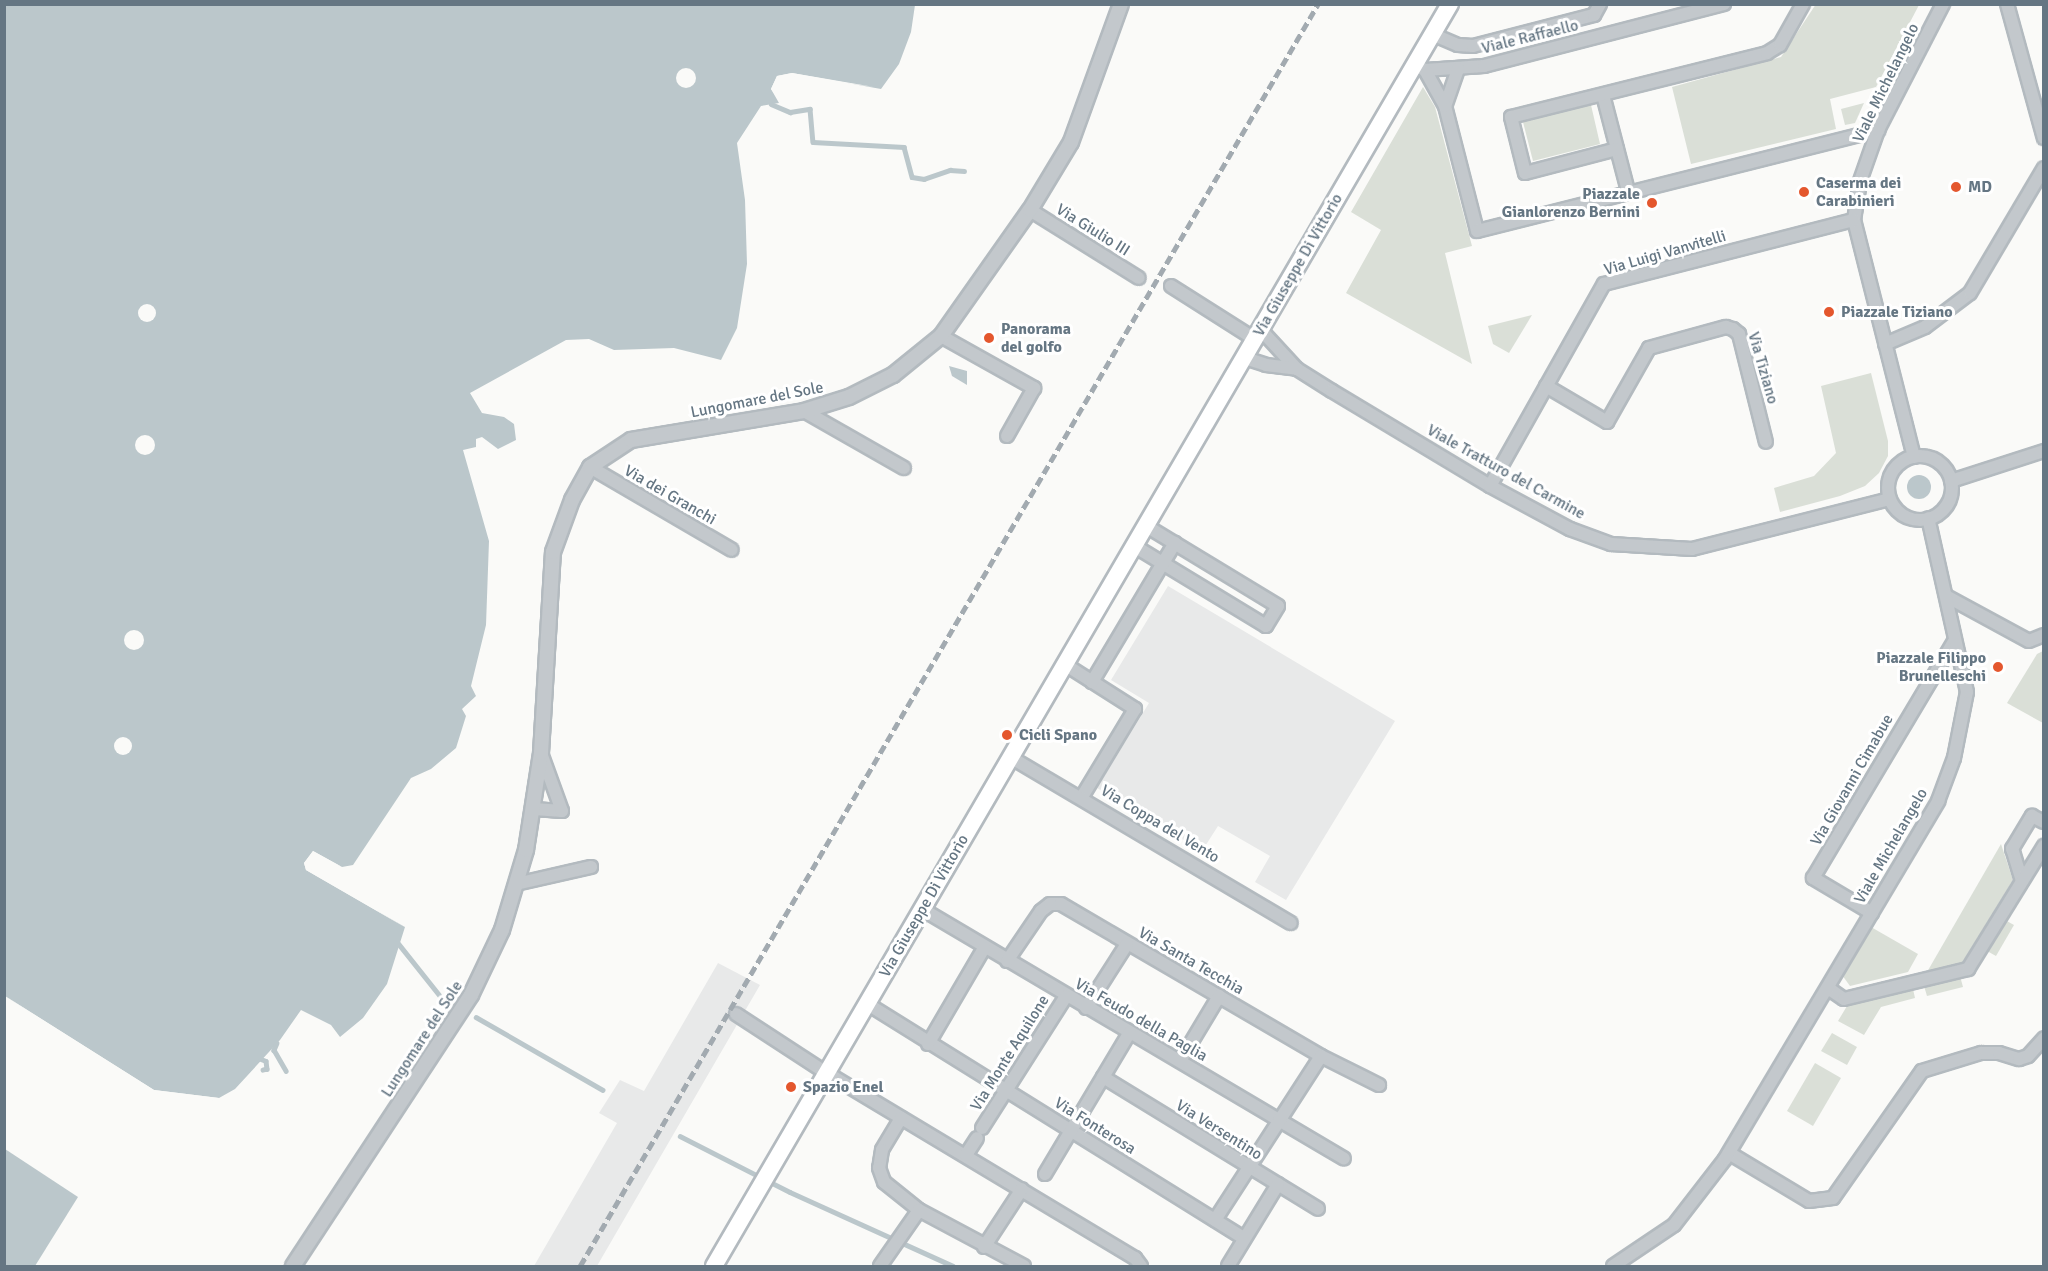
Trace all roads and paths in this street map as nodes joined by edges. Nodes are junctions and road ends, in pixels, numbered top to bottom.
1 (1121, 4) edge
2 (1450, 4) edge
3 (1600, 4) edge
4 (1724, 4) edge
5 (1803, 4) edge
6 (1943, 4) edge
7 (2007, 4) edge
8 (1432, 34) junction
9 (1419, 67) junction
10 (1458, 69) junction
11 (1602, 95) junction
12 (1445, 106) junction
13 (1878, 130) junction
14 (2043, 138) edge
15 (1617, 149) junction
16 (2043, 168) edge
17 (1628, 191) junction
18 (1030, 210) junction
19 (1854, 220) junction
20 (1139, 278) dead end
21 (1171, 286) dead end
22 (1258, 335) junction
23 (941, 336) junction
24 (1885, 344) junction
25 (1245, 358) junction
26 (1297, 369) junction
27 (1546, 386) junction
28 (804, 411) junction
29 (1007, 436) dead end
30 (1766, 442) dead end
31 (2043, 451) edge
32 (1914, 457) junction
33 (590, 467) junction
34 (904, 468) dead end
35 (1951, 481) junction
36 (1490, 486) junction
37 (1890, 499) junction
38 (1928, 518) junction
39 (1148, 526) junction
40 (1175, 543) junction
41 (1136, 547) junction
42 (732, 550) dead end
43 (1163, 564) junction
44 (1946, 596) junction
45 (2043, 635) edge
46 (1955, 640) junction
47 (1066, 665) junction
48 (1092, 682) junction
49 (541, 753) junction
50 (1010, 757) junction
51 (1082, 797) junction
52 (534, 808) junction
53 (2043, 822) edge
54 (2043, 846) edge
55 (591, 867) dead end
56 (2022, 881) junction
57 (516, 884) junction
58 (922, 909) junction
59 (1872, 913) junction
60 (1292, 923) dead end
61 (1127, 944) junction
62 (984, 948) junction
63 (1007, 961) junction
64 (1828, 988) junction
65 (1066, 996) junction
66 (1219, 996) junction
67 (866, 1003) junction
68 (1086, 1008) junction
69 (736, 1014) dead end
70 (1130, 1032) junction
71 (2043, 1038) edge
72 (928, 1044) junction
73 (1321, 1056) junction
74 (1179, 1061) junction
75 (825, 1072) junction
76 (1103, 1077) junction
77 (1379, 1085) dead end
78 (1006, 1092) junction
79 (901, 1118) junction
80 (1281, 1122) junction
81 (1071, 1130) junction
82 (966, 1155) junction
83 (1727, 1156) junction
84 (1344, 1159) dead end
85 (1251, 1170) junction
86 (1045, 1174) dead end
87 (1278, 1185) junction
88 (1022, 1189) junction
89 (919, 1209) junction
90 (1318, 1209) dead end
91 (1215, 1220) junction
92 (1244, 1238) junction
93 (984, 1246) junction
94 (293, 1266) edge
95 (714, 1266) edge
96 (880, 1266) edge
97 (1024, 1266) edge
98 (1141, 1266) edge
99 (1228, 1266) edge
100 (1613, 1266) edge

1 - 18 street, Lungomare del Sole
2 - 8 main road, Via Giuseppe Di Vittorio
3 - 8 street, Viale Raffaello
4 - 10 street, Viale Raffaello
5 - 11 street
6 - 13 street, Viale Michelangelo
7 - 14 street
8 - 9 main road, Via Giuseppe Di Vittorio
9 - 10 street, Viale Raffaello
9 - 12 street
9 - 22 main road, Via Giuseppe Di Vittorio
10 - 12 street
11 - 15 street
11 - 15 street
12 - 17 street
13 - 17 street
13 - 19 street, Viale Michelangelo
15 - 17 street
16 - 24 street
18 - 20 street, Via Giulio III
18 - 23 street, Lungomare del Sole
19 - 24 street, Viale Michelangelo
19 - 27 street, Via Luigi Vanvitelli
21 - 22 street, Viale Tratturo del Carmine
22 - 25 main road, Via Giuseppe Di Vittorio
22 - 26 street, Viale Tratturo del Carmine
23 - 28 street, Lungomare del Sole
23 - 29 street
24 - 32 street, Viale Michelangelo
25 - 26 street, Viale Tratturo del Carmine
25 - 39 main road, Via Giuseppe Di Vittorio
26 - 36 street, Viale Tratturo del Carmine
27 - 30 street, Via Tiziano
27 - 36 street, Via Luigi Vanvitelli
28 - 33 street, Lungomare del Sole
28 - 34 street
31 - 35 street
32 - 35 street
32 - 37 street
33 - 42 street, Via dei Granchi
33 - 49 street, Lungomare del Sole
35 - 38 street
36 - 37 street, Viale Tratturo del Carmine
37 - 38 street
38 - 44 street, Viale Michelangelo
39 - 40 street
39 - 41 main road, Via Giuseppe Di Vittorio
40 - 43 street
40 - 43 street
41 - 43 street
41 - 47 main road, Via Giuseppe Di Vittorio
43 - 48 street
44 - 45 street
44 - 46 street, Viale Michelangelo
46 - 59 street, Viale Michelangelo
46 - 59 street, Via Giovanni Cimabue
47 - 48 street
47 - 50 main road, Via Giuseppe Di Vittorio
48 - 51 street
49 - 52 street, Lungomare del Sole
49 - 52 street, Lungomare del Sole
50 - 51 street, Via Coppa del Vento
50 - 58 main road, Via Giuseppe Di Vittorio
51 - 60 street, Via Coppa del Vento
52 - 57 street, Lungomare del Sole
53 - 56 street
54 - 56 street
55 - 57 street
56 - 64 street
57 - 94 street, Lungomare del Sole
58 - 62 street, Via Feudo della Paglia
58 - 67 main road, Via Giuseppe Di Vittorio
59 - 64 street, Viale Michelangelo
61 - 63 street, Via Santa Tecchia
61 - 66 street, Via Santa Tecchia
61 - 68 street
62 - 63 street, Via Feudo della Paglia
62 - 72 street
63 - 65 street, Via Feudo della Paglia
64 - 83 street, Viale Michelangelo
65 - 68 street, Via Feudo della Paglia
65 - 78 street, Via Monte Aquilone
66 - 73 street, Via Santa Tecchia
66 - 74 street
67 - 72 street, Via Fonterosa
67 - 75 main road, Via Giuseppe Di Vittorio
68 - 70 street, Via Feudo della Paglia
69 - 75 street
70 - 74 street, Via Feudo della Paglia
70 - 76 street
71 - 83 street
72 - 78 street, Via Fonterosa
73 - 77 street, Via Santa Tecchia
73 - 80 street
74 - 80 street, Via Feudo della Paglia
75 - 79 street
75 - 95 main road, Via Giuseppe Di Vittorio
76 - 81 street
76 - 85 street, Via Versentino
78 - 81 street, Via Fonterosa
78 - 82 street, Via Monte Aquilone
79 - 82 street
79 - 89 street
80 - 84 street, Via Feudo della Paglia
80 - 85 street
81 - 86 street
81 - 91 street, Via Fonterosa
82 - 88 street
83 - 100 street, Viale Michelangelo
85 - 87 street, Via Versentino
85 - 91 street
87 - 90 street, Via Versentino
87 - 92 street
88 - 93 street
88 - 98 street
89 - 93 street
89 - 96 street
91 - 92 street, Via Fonterosa
92 - 99 street
93 - 97 street

